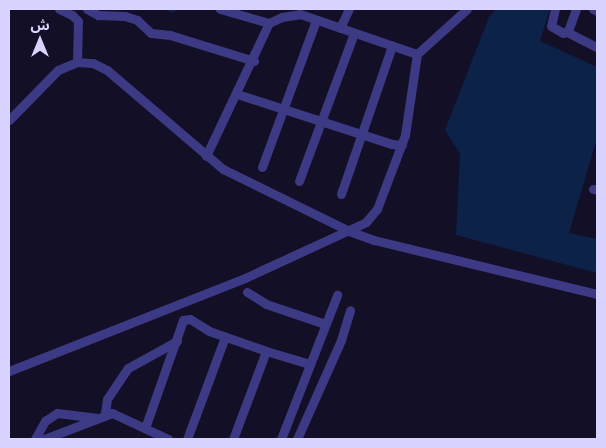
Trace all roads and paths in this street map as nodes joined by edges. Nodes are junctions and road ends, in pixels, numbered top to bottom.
1 (59, 9) edge
2 (87, 9) edge
3 (220, 9) edge
4 (349, 9) edge
5 (467, 9) edge
6 (556, 9) edge
7 (576, 9) edge
8 (593, 9) edge
9 (597, 11) edge
10 (300, 12) edge
11 (316, 20) junction
12 (78, 24) junction
13 (269, 24) junction
14 (340, 28) junction
15 (567, 32) junction
16 (354, 33) junction
17 (392, 46) junction
18 (597, 48) edge
19 (417, 54) junction
20 (254, 61) junction
21 (77, 62) junction
22 (237, 94) junction
23 (284, 109) junction
24 (9, 120) edge
25 (321, 121) junction
26 (363, 135) junction
27 (402, 145) junction
28 (206, 156) junction
29 (262, 167) dead end
30 (299, 181) dead end
31 (341, 194) dead end
32 (349, 231) junction
33 (247, 292) dead end
34 (597, 294) edge
35 (336, 295) dead end
36 (350, 310) dead end
37 (325, 324) junction
38 (225, 337) junction
39 (177, 341) junction
40 (266, 351) junction
41 (310, 364) junction
42 (9, 371) edge
43 (105, 413) junction
44 (96, 418) junction
45 (145, 428) junction
46 (34, 439) edge
47 (44, 439) edge
48 (168, 439) edge
49 (187, 439) edge
50 (234, 439) edge
51 (281, 439) edge
52 (297, 439) edge

1 - 12 street
2 - 12 street
2 - 20 street
3 - 13 street
4 - 14 street
5 - 19 street
6 - 15 street
7 - 15 street
8 - 9 street
10 - 11 street
10 - 13 street
11 - 14 street
11 - 23 street
12 - 21 street
13 - 20 street
14 - 16 street
15 - 18 street
16 - 17 street
16 - 25 street
17 - 19 street
17 - 26 street
19 - 27 street
20 - 22 street
21 - 24 street
21 - 28 street
22 - 23 street
22 - 28 street
23 - 25 street
23 - 29 street
25 - 26 street
25 - 30 street
26 - 27 street
26 - 31 street
27 - 32 street
28 - 32 street
32 - 34 street
32 - 42 street
33 - 37 street
35 - 37 street
36 - 52 street
37 - 41 street
38 - 39 street
38 - 40 street
38 - 49 street
39 - 43 street
39 - 45 street
40 - 41 street
40 - 50 street
41 - 51 street
43 - 44 street
43 - 45 street
44 - 46 street
44 - 47 street
45 - 48 street

